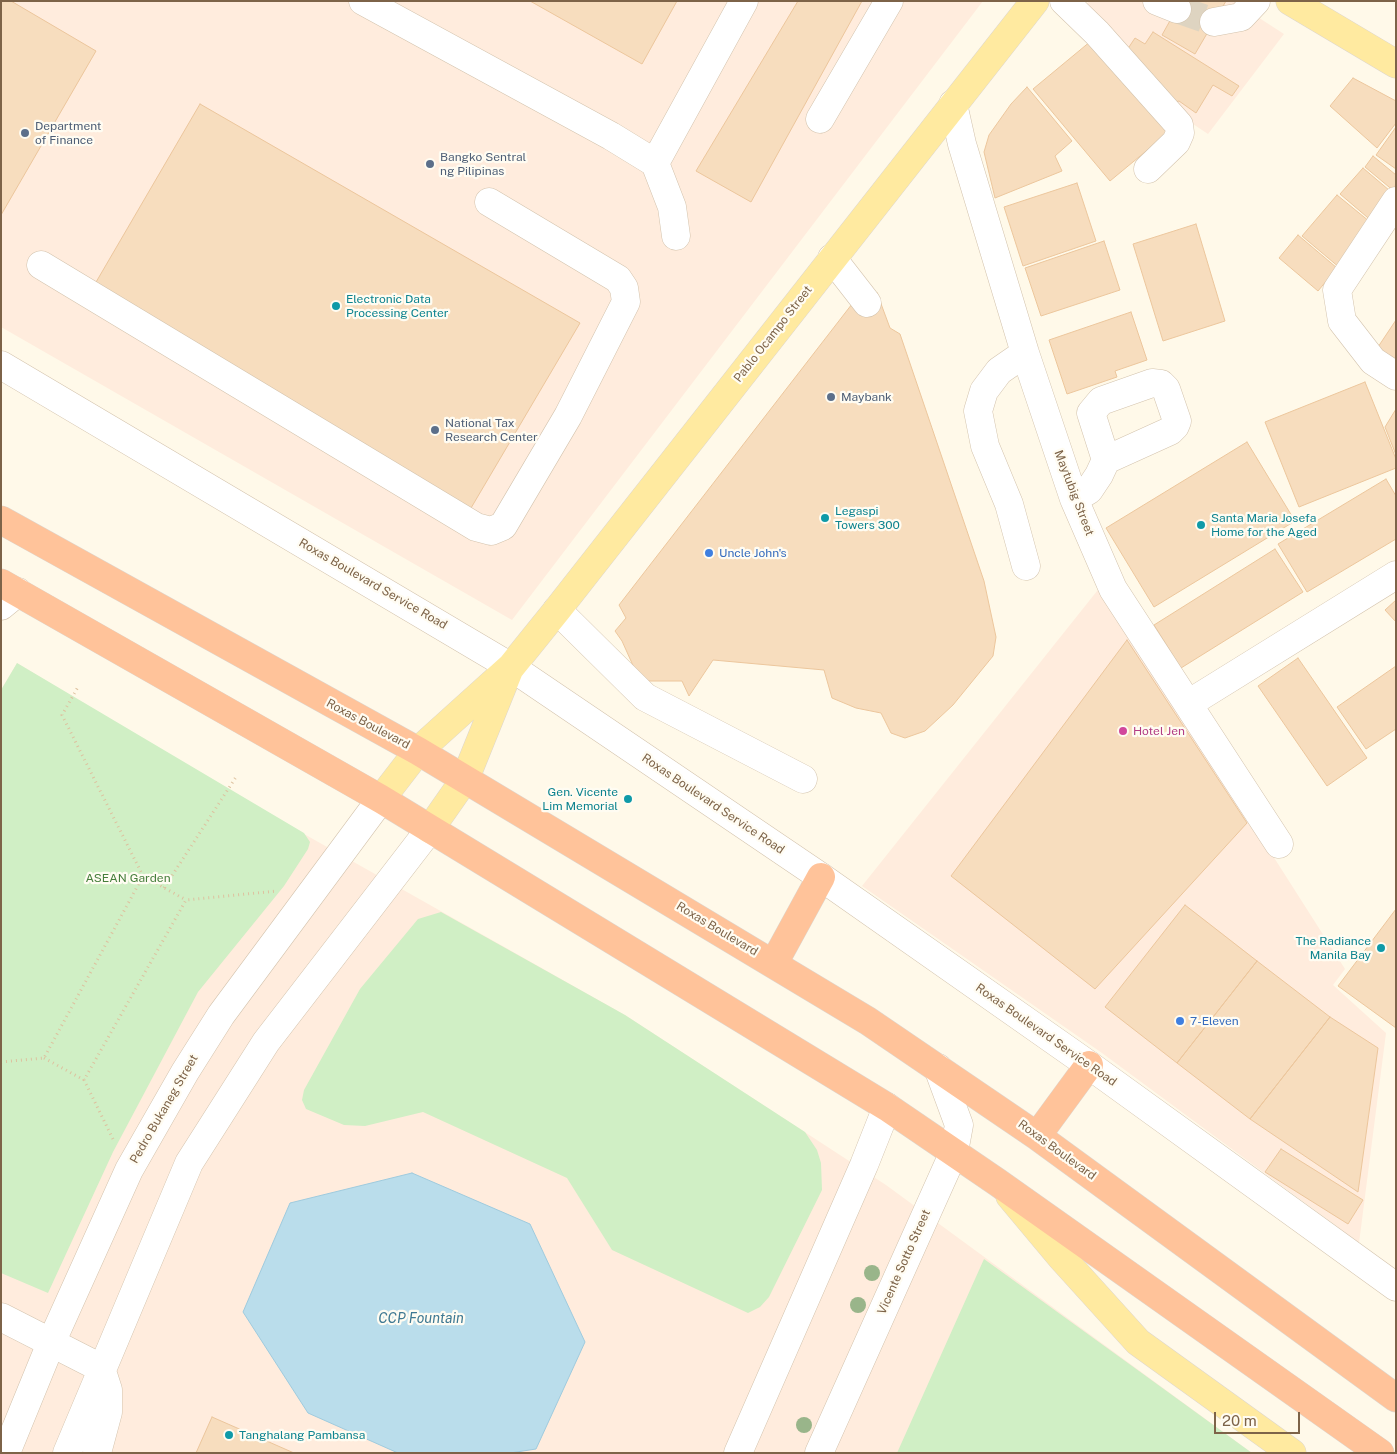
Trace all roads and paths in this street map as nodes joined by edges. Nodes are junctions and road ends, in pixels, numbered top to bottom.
1 (363, 1) edge
2 (744, 1) edge
3 (889, 1) edge
4 (1035, 1) edge
5 (1064, 1) edge
6 (1256, 1) edge
7 (1290, 1) edge
8 (1214, 22) tunnel mouth
9 (1396, 64) edge
10 (953, 104) junction
11 (820, 119) dead end
12 (655, 163) junction
13 (1148, 168) dead end
14 (1396, 201) edge
15 (489, 202) dead end
16 (676, 236) dead end
17 (832, 258) junction
18 (41, 265) dead end
19 (868, 303) dead end
20 (1025, 353) junction
21 (1, 366) edge
22 (1396, 376) edge
23 (1106, 460) dead end
24 (1074, 499) junction
25 (1, 520) edge
26 (1026, 566) dead end
27 (1396, 575) edge
28 (7, 593) edge
29 (557, 610) junction
30 (511, 667) junction
31 (78, 687) dead end
32 (1188, 704) junction
33 (418, 750) junction
34 (236, 777) dead end
35 (466, 779) junction
36 (803, 779) dead end
37 (381, 799) junction
38 (430, 829) junction
39 (1280, 844) dead end
40 (143, 876) junction
41 (821, 877) junction
42 (317, 887) junction
43 (164, 888) junction
44 (186, 900) junction
45 (774, 963) junction
46 (44, 1058) junction
47 (1, 1062) edge
48 (1089, 1065) junction
49 (938, 1068) junction
50 (84, 1080) junction
51 (887, 1107) junction
52 (1038, 1136) junction
53 (954, 1152) junction
54 (129, 1170) junction
55 (998, 1182) junction
56 (1396, 1287) edge
57 (1, 1316) edge
58 (51, 1343) junction
59 (101, 1368) junction
60 (1396, 1398) edge
61 (6, 1453) edge
62 (68, 1453) edge
63 (97, 1453) edge
64 (738, 1453) edge
65 (819, 1453) edge
66 (1292, 1453) edge
67 (1380, 1453) edge

1 - 12 street
2 - 12 street
3 - 11 street
4 - 10 main road, Pablo Ocampo Street
5 - 13 street
6 - 8 street
7 - 9 main road
10 - 17 main road, Pablo Ocampo Street
10 - 20 street, Maytubig Street
12 - 16 street
14 - 22 street
15 - 18 street
17 - 19 street
17 - 29 main road, Pablo Ocampo Street
20 - 24 street, Maytubig Street
20 - 26 street
21 - 30 street, Roxas Boulevard Service Road
23 - 24 street
24 - 32 street, Maytubig Street
25 - 33 highway, Roxas Boulevard
27 - 32 street
28 - 37 highway
29 - 30 main road, Pablo Ocampo Street
29 - 36 street
30 - 33 main road, Pablo Ocampo Street
30 - 35 main road, Pablo Ocampo Street
30 - 41 street, Roxas Boulevard Service Road
31 - 40 path
32 - 39 street, Maytubig Street
33 - 35 highway, Roxas Boulevard
33 - 37 main road, Pablo Ocampo Street
34 - 43 path
35 - 38 main road, Pablo Ocampo Street
35 - 45 highway, Roxas Boulevard
37 - 38 highway
37 - 42 street, Pedro Bukaneg Street
38 - 51 highway
38 - 59 street
40 - 43 path
40 - 46 path
41 - 45 highway
41 - 48 street, Roxas Boulevard Service Road
42 - 44 path
42 - 54 street, Pedro Bukaneg Street
43 - 44 path
44 - 50 path
45 - 49 highway, Roxas Boulevard
46 - 47 path
46 - 50 path
48 - 52 highway
48 - 56 street, Roxas Boulevard Service Road
49 - 52 highway, Roxas Boulevard
49 - 53 street, Vicente Sotto Street
50 - 54 path
51 - 53 highway
51 - 64 street
52 - 60 highway, Roxas Boulevard
53 - 55 highway
53 - 65 street, Vicente Sotto Street
54 - 58 street, Pedro Bukaneg Street
55 - 66 main road
55 - 67 highway
57 - 58 street
58 - 59 street
58 - 61 street, Pedro Bukaneg Street
59 - 62 street
59 - 63 street

